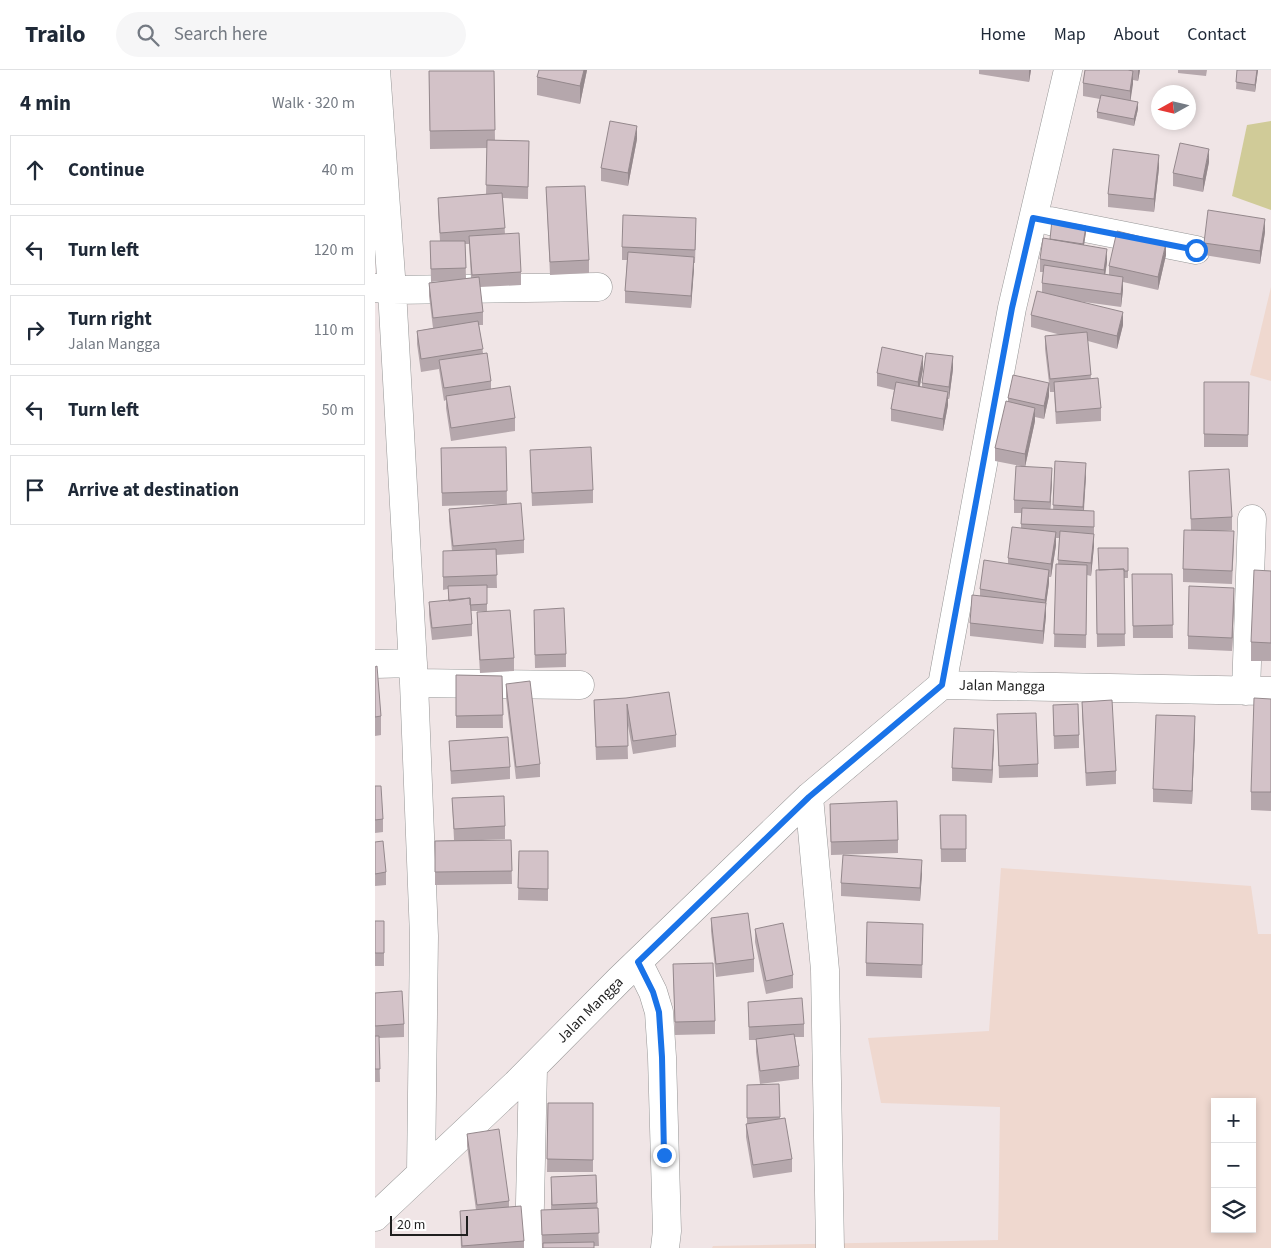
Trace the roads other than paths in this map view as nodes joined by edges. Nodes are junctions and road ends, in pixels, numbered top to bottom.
1 (376, 70) edge
2 (1068, 70) edge
3 (1033, 218) junction
4 (1196, 250) dead end
5 (598, 287) dead end
6 (384, 289) edge
7 (1252, 519) dead end
8 (375, 664) edge
9 (414, 673) junction
10 (580, 685) dead end
11 (942, 685) junction
12 (1259, 691) edge
13 (809, 797) junction
14 (638, 962) junction
15 (533, 1068) junction
16 (421, 1173) junction
17 (375, 1217) edge
18 (529, 1248) edge
19 (665, 1248) edge
20 (830, 1248) edge

1 - 6 street
2 - 3 street
3 - 4 street
3 - 11 street
5 - 6 street
6 - 9 street
7 - 12 street
8 - 9 street
9 - 10 street
9 - 16 street
11 - 12 street, Jalan Mangga
11 - 13 street, Jalan Mangga
13 - 14 street, Jalan Mangga
13 - 20 street
14 - 15 street, Jalan Mangga
14 - 19 street
15 - 16 street, Jalan Mangga
15 - 18 street
16 - 17 street, Jalan Mangga

